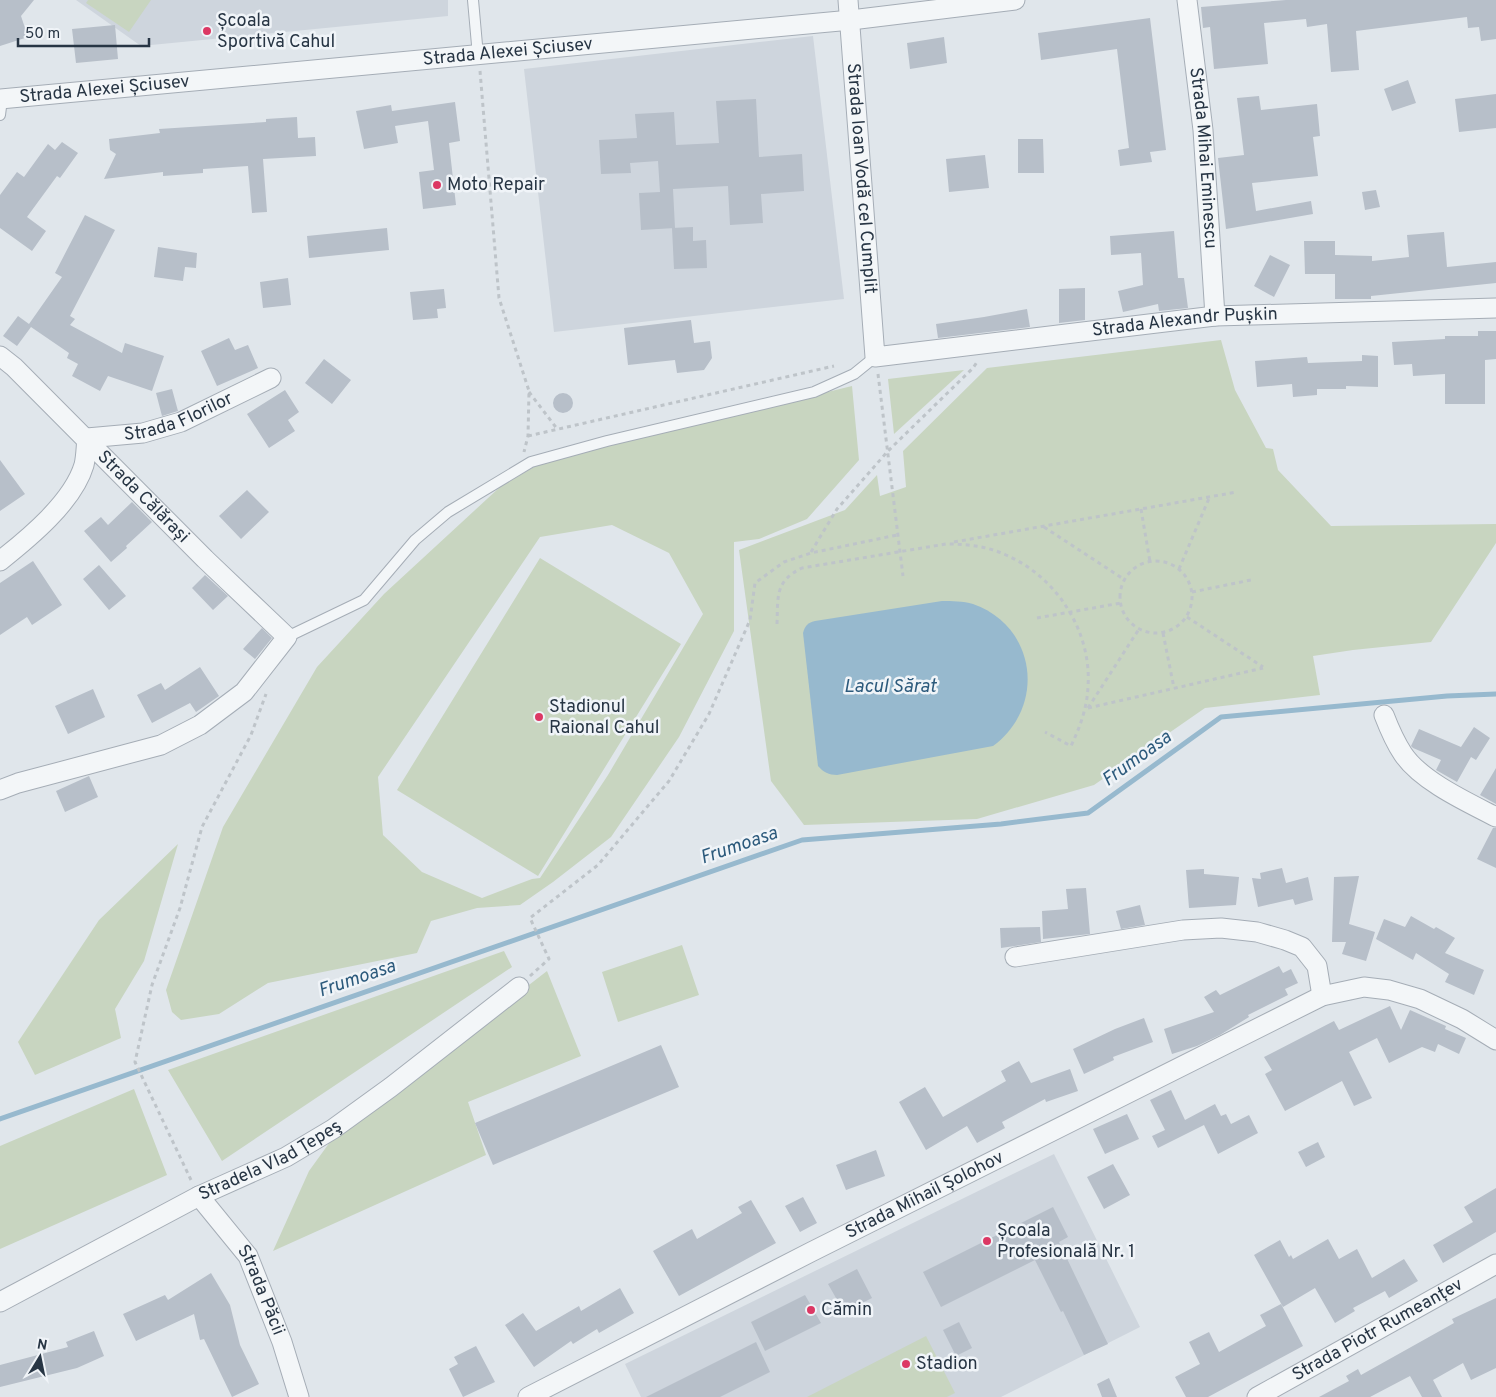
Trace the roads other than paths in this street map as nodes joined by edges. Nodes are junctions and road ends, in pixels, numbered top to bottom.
1 (474, 0) edge
2 (848, 0) edge
3 (1015, 0) edge
4 (1187, 0) edge
5 (851, 20) junction
6 (478, 56) junction
7 (1, 104) edge
8 (1496, 308) edge
9 (1215, 316) junction
10 (0, 356) edge
11 (875, 357) junction
12 (271, 378) dead end
13 (86, 438) junction
14 (0, 561) edge
15 (287, 637) junction
16 (1384, 715) dead end
17 (0, 790) edge
18 (1496, 818) edge
19 (1015, 957) dead end
20 (519, 987) road end
21 (1322, 996) junction
22 (1496, 1040) edge
23 (199, 1196) junction
24 (1496, 1264) edge
25 (0, 1302) edge
26 (300, 1397) edge
27 (528, 1397) edge
28 (1257, 1397) edge

1 - 6 lane
2 - 5 street, Strada Ioan Vodă cel Cumplit
3 - 5 street, Strada Alexei Șciusev
4 - 9 street, Strada Mihai Eminescu
5 - 6 street, Strada Alexei Șciusev
5 - 11 street, Strada Ioan Vodă cel Cumplit
6 - 7 street, Strada Alexei Șciusev
8 - 9 street, Strada Alexandr Pușkin
9 - 11 street, Strada Alexandr Pușkin
10 - 13 street, Strada Călărași
11 - 15 lane
12 - 13 street, Strada Florilor
13 - 14 street
13 - 15 street, Strada Călărași
15 - 17 street
16 - 18 street
19 - 21 street
20 - 23 street, Stradela Vlad Țepeş
21 - 22 street, Strada Mihail Șolohov
21 - 27 street, Strada Mihail Șolohov
23 - 25 street, Stradela Vlad Țepeş
23 - 26 street, Strada Păcii
24 - 28 street, Strada Piotr Rumeanțev

